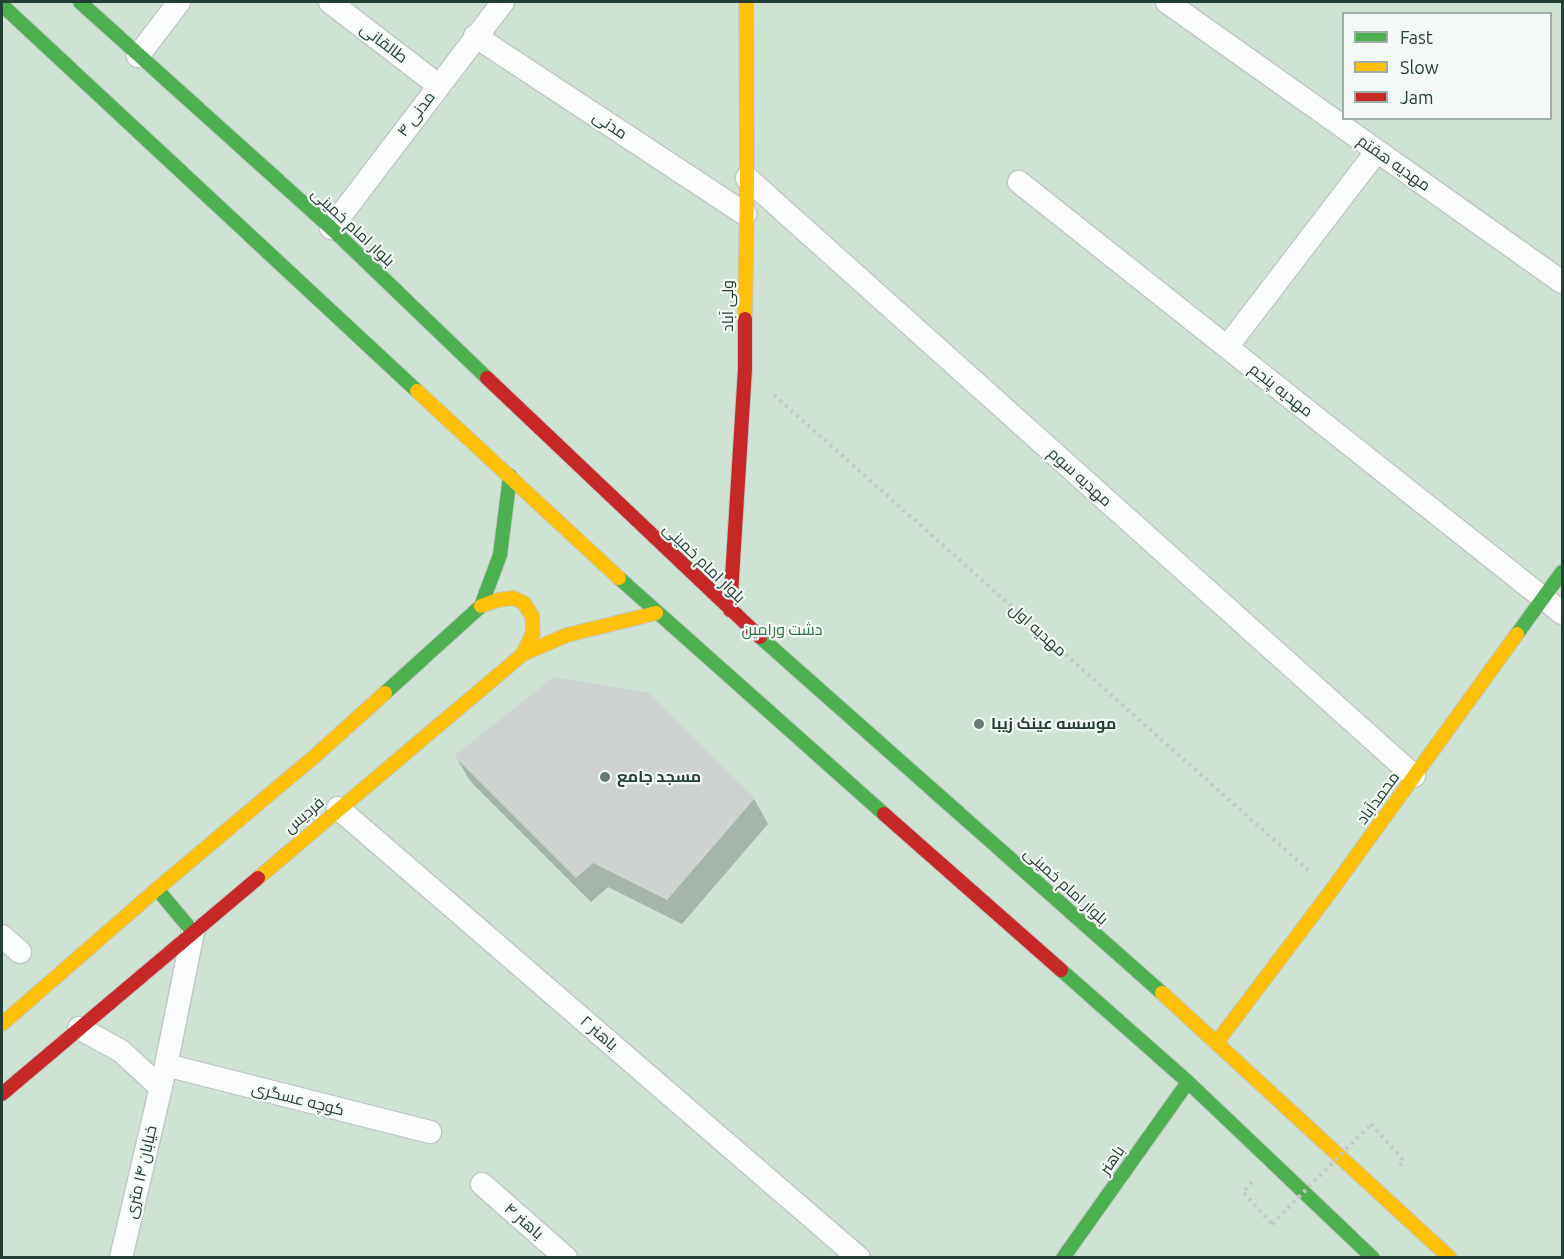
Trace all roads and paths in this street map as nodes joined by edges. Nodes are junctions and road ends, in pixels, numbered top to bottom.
1 (80, 2) edge
2 (179, 2) edge
3 (330, 2) edge
4 (503, 2) edge
5 (746, 2) edge
6 (1167, 2) edge
7 (2, 5) edge
8 (475, 36) junction
9 (138, 56) junction
10 (438, 84) junction
11 (1377, 151) junction
12 (747, 178) junction
13 (1019, 182) dead end
14 (745, 214) junction
15 (331, 228) junction
16 (1563, 282) edge
17 (1227, 347) junction
18 (745, 369) junction
19 (510, 476) junction
20 (1563, 572) edge
21 (1544, 598) junction
22 (480, 606) junction
23 (730, 610) junction
24 (656, 613) junction
25 (1563, 613) edge
26 (523, 654) junction
27 (1414, 776) junction
28 (338, 808) junction
29 (157, 889) junction
30 (1331, 891) junction
31 (193, 932) junction
32 (2, 936) edge
33 (20, 952) dead end
34 (2, 1024) edge
35 (79, 1028) junction
36 (1217, 1042) junction
37 (166, 1065) junction
38 (1188, 1082) junction
39 (160, 1087) junction
40 (2, 1094) edge
41 (430, 1132) dead end
42 (1404, 1161) dead end
43 (482, 1184) dead end
44 (1243, 1192) dead end
45 (121, 1257) edge
46 (566, 1257) edge
47 (859, 1257) edge
48 (1063, 1257) edge
49 (1373, 1257) edge
50 (1449, 1257) edge

1 - 9 main road, بلوار امام خمینی
2 - 9 street
3 - 10 street, طالقانی
4 - 8 street, مدنی ۴
5 - 12 main road, ولی آباد
6 - 11 street, مهدیه هفتم
7 - 19 main road
8 - 10 street, مدنی ۴
8 - 14 street, مدنی
9 - 15 main road, بلوار امام خمینی
10 - 15 street, مدنی ۴
11 - 16 street, مهدیه هفتم
11 - 17 street
12 - 14 main road, ولی آباد
12 - 27 street, مهدیه سوم
13 - 17 street, مهدیه پنجم
14 - 18 main road, ولی آباد
15 - 23 main road, بلوار امام خمینی
17 - 21 street, مهدیه پنجم
18 - 23 main road, ولی آباد
18 - 30 path, مهدیه اول
19 - 22 main road
19 - 24 main road
20 - 21 main road, محمدآباد
21 - 25 street, مهدیه پنجم
21 - 27 main road, محمدآباد
22 - 26 main road
22 - 29 main road
23 - 36 main road, بلوار امام خمینی
24 - 26 main road, فردیس
24 - 38 main road
26 - 28 main road, فردیس
27 - 30 main road, محمدآباد
28 - 31 main road, فردیس
28 - 47 street, باهنر ۲
29 - 31 main road
29 - 34 main road
30 - 36 main road, محمدآباد
31 - 35 main road, فردیس
31 - 37 street, خیابان ۱۴ متری
32 - 33 street
35 - 39 street
35 - 40 main road, فردیس
36 - 50 main road, بلوار امام خمینی
37 - 39 street, خیابان ۱۴ متری
37 - 41 street, کوچه عسگری
38 - 48 main road, باهنر
38 - 49 main road
39 - 45 street, خیابان ۱۴ متری
42 - 44 path, bridge
43 - 46 street, باهنر ۴

